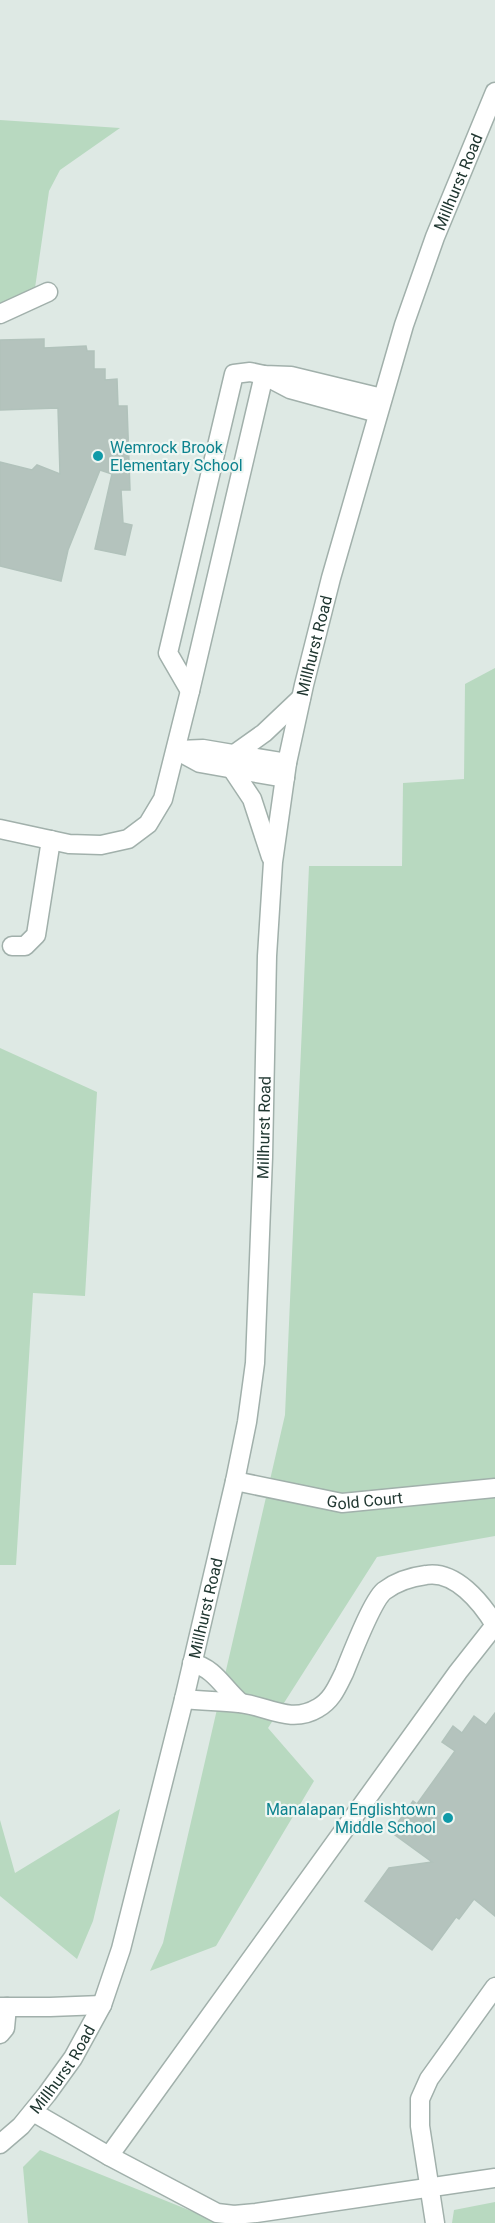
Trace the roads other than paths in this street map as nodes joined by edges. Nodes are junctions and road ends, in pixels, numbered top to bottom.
1 (495, 92) edge
2 (48, 292) dead end
3 (0, 314) edge
4 (264, 375) junction
5 (380, 406) junction
6 (190, 691) junction
7 (301, 698) junction
8 (176, 750) junction
9 (232, 762) junction
10 (286, 771) junction
11 (0, 829) edge
12 (51, 840) junction
13 (273, 862) junction
14 (12, 946) dead end
15 (235, 1481) junction
16 (495, 1488) edge
17 (495, 1625) edge
18 (192, 1663) junction
19 (184, 1699) junction
20 (241, 1703) junction
21 (495, 1988) edge
22 (102, 2005) junction
23 (4, 2007) edge
24 (0, 2034) edge
25 (33, 2112) junction
26 (0, 2144) edge
27 (109, 2156) junction
28 (495, 2178) edge
29 (430, 2187) junction
30 (435, 2223) edge

1 - 5 street, Millhurst Road
2 - 3 street
4 - 5 street
4 - 6 street
4 - 6 street
5 - 7 street, Millhurst Road
6 - 8 street
7 - 9 street
7 - 10 street, Millhurst Road
8 - 9 street
8 - 12 street
9 - 10 street
9 - 13 street
10 - 13 street, Millhurst Road
11 - 12 street
12 - 14 street
13 - 15 street, Millhurst Road
15 - 16 street, Gold Court
15 - 18 street, Millhurst Road
17 - 20 street
17 - 27 street
18 - 19 street, Millhurst Road
18 - 20 street
19 - 20 street
19 - 22 street, Millhurst Road
21 - 29 street
22 - 23 street
22 - 25 street, Millhurst Road
23 - 24 street
25 - 26 street, Millhurst Road
25 - 27 street
27 - 29 street
28 - 29 street
29 - 30 street

